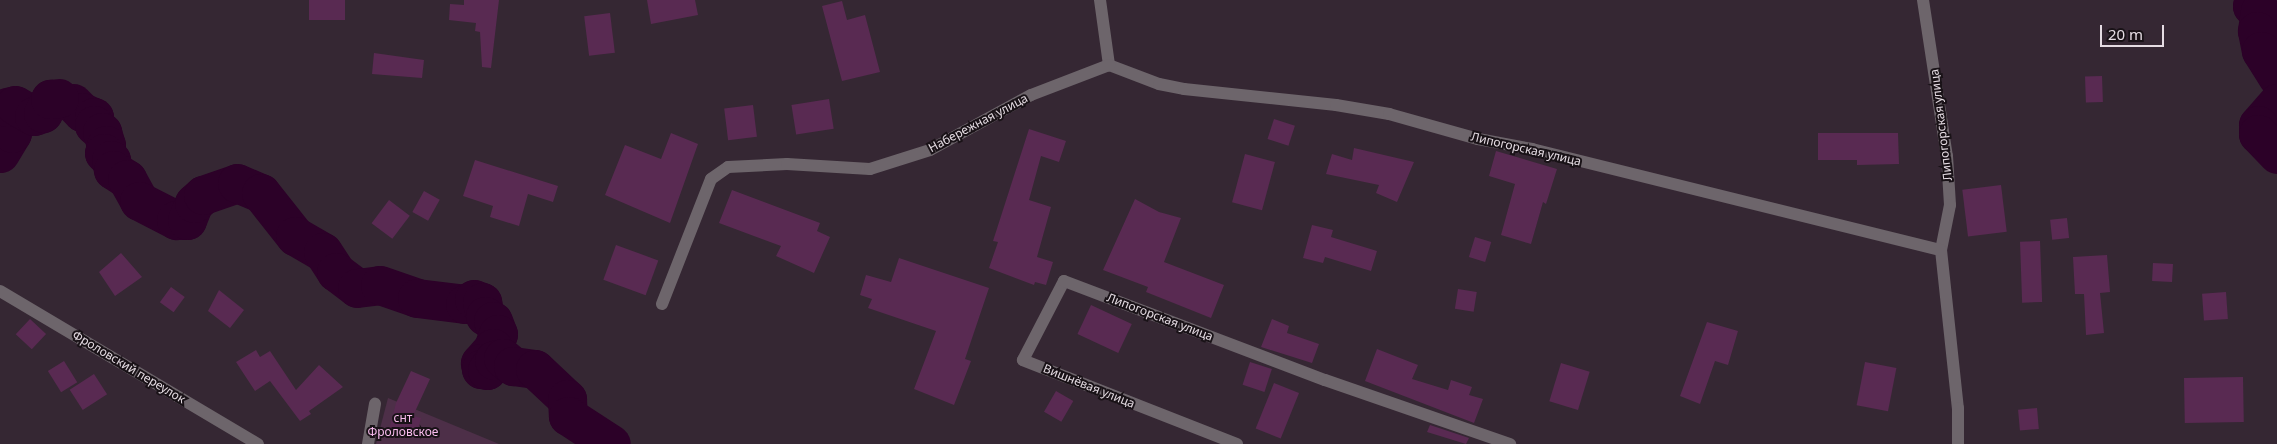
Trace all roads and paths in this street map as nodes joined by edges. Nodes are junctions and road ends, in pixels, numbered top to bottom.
1 (1100, 0) edge
2 (1923, 0) edge
3 (1109, 64) junction
4 (1941, 250) junction
5 (1064, 281) joint
6 (0, 291) edge
7 (662, 304) dead end
8 (375, 404) dead end
9 (258, 444) edge
10 (368, 444) edge
11 (1236, 444) edge
12 (1510, 444) edge
13 (1958, 444) edge

1 - 3 street
2 - 4 street, Липогорская улица
3 - 4 street, Липогорская улица
3 - 7 street, Набережная улица
4 - 13 street, Липогорская улица
5 - 11 street, Вишнёвая улица
5 - 12 street, Липогорская улица
6 - 9 street, Фроловский переулок
8 - 10 street

